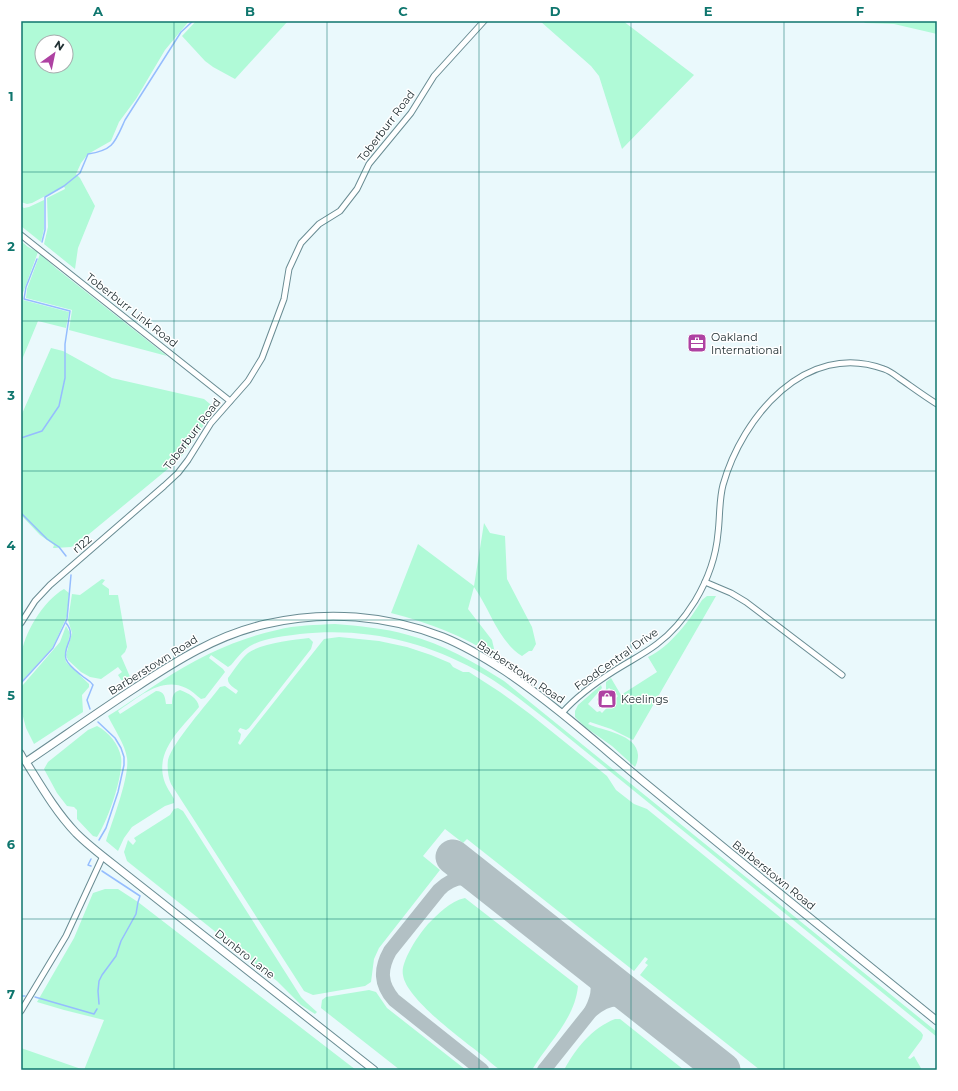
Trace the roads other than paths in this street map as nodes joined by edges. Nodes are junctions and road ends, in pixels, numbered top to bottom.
1 (484, 21) edge
2 (21, 235) edge
3 (230, 401) junction
4 (937, 404) edge
5 (164, 486) joint
6 (705, 582) junction
7 (21, 622) edge
8 (842, 675) dead end
9 (562, 713) junction
10 (21, 753) edge
11 (26, 762) junction
12 (103, 856) junction
13 (21, 1011) edge
14 (937, 1021) edge
15 (374, 1070) edge

1 - 3 street, Toberburr Road
2 - 3 street, Toberburr Link Road
3 - 5 street, Toberburr Road
4 - 6 street, FoodCentral Drive
5 - 7 street, r122
6 - 8 street
6 - 9 street, FoodCentral Drive
9 - 11 main road, Barberstown Road
9 - 14 main road, Barberstown Road
10 - 11 street
11 - 12 main road, Dunbro Lane
12 - 13 street
12 - 15 main road, Dunbro Lane

